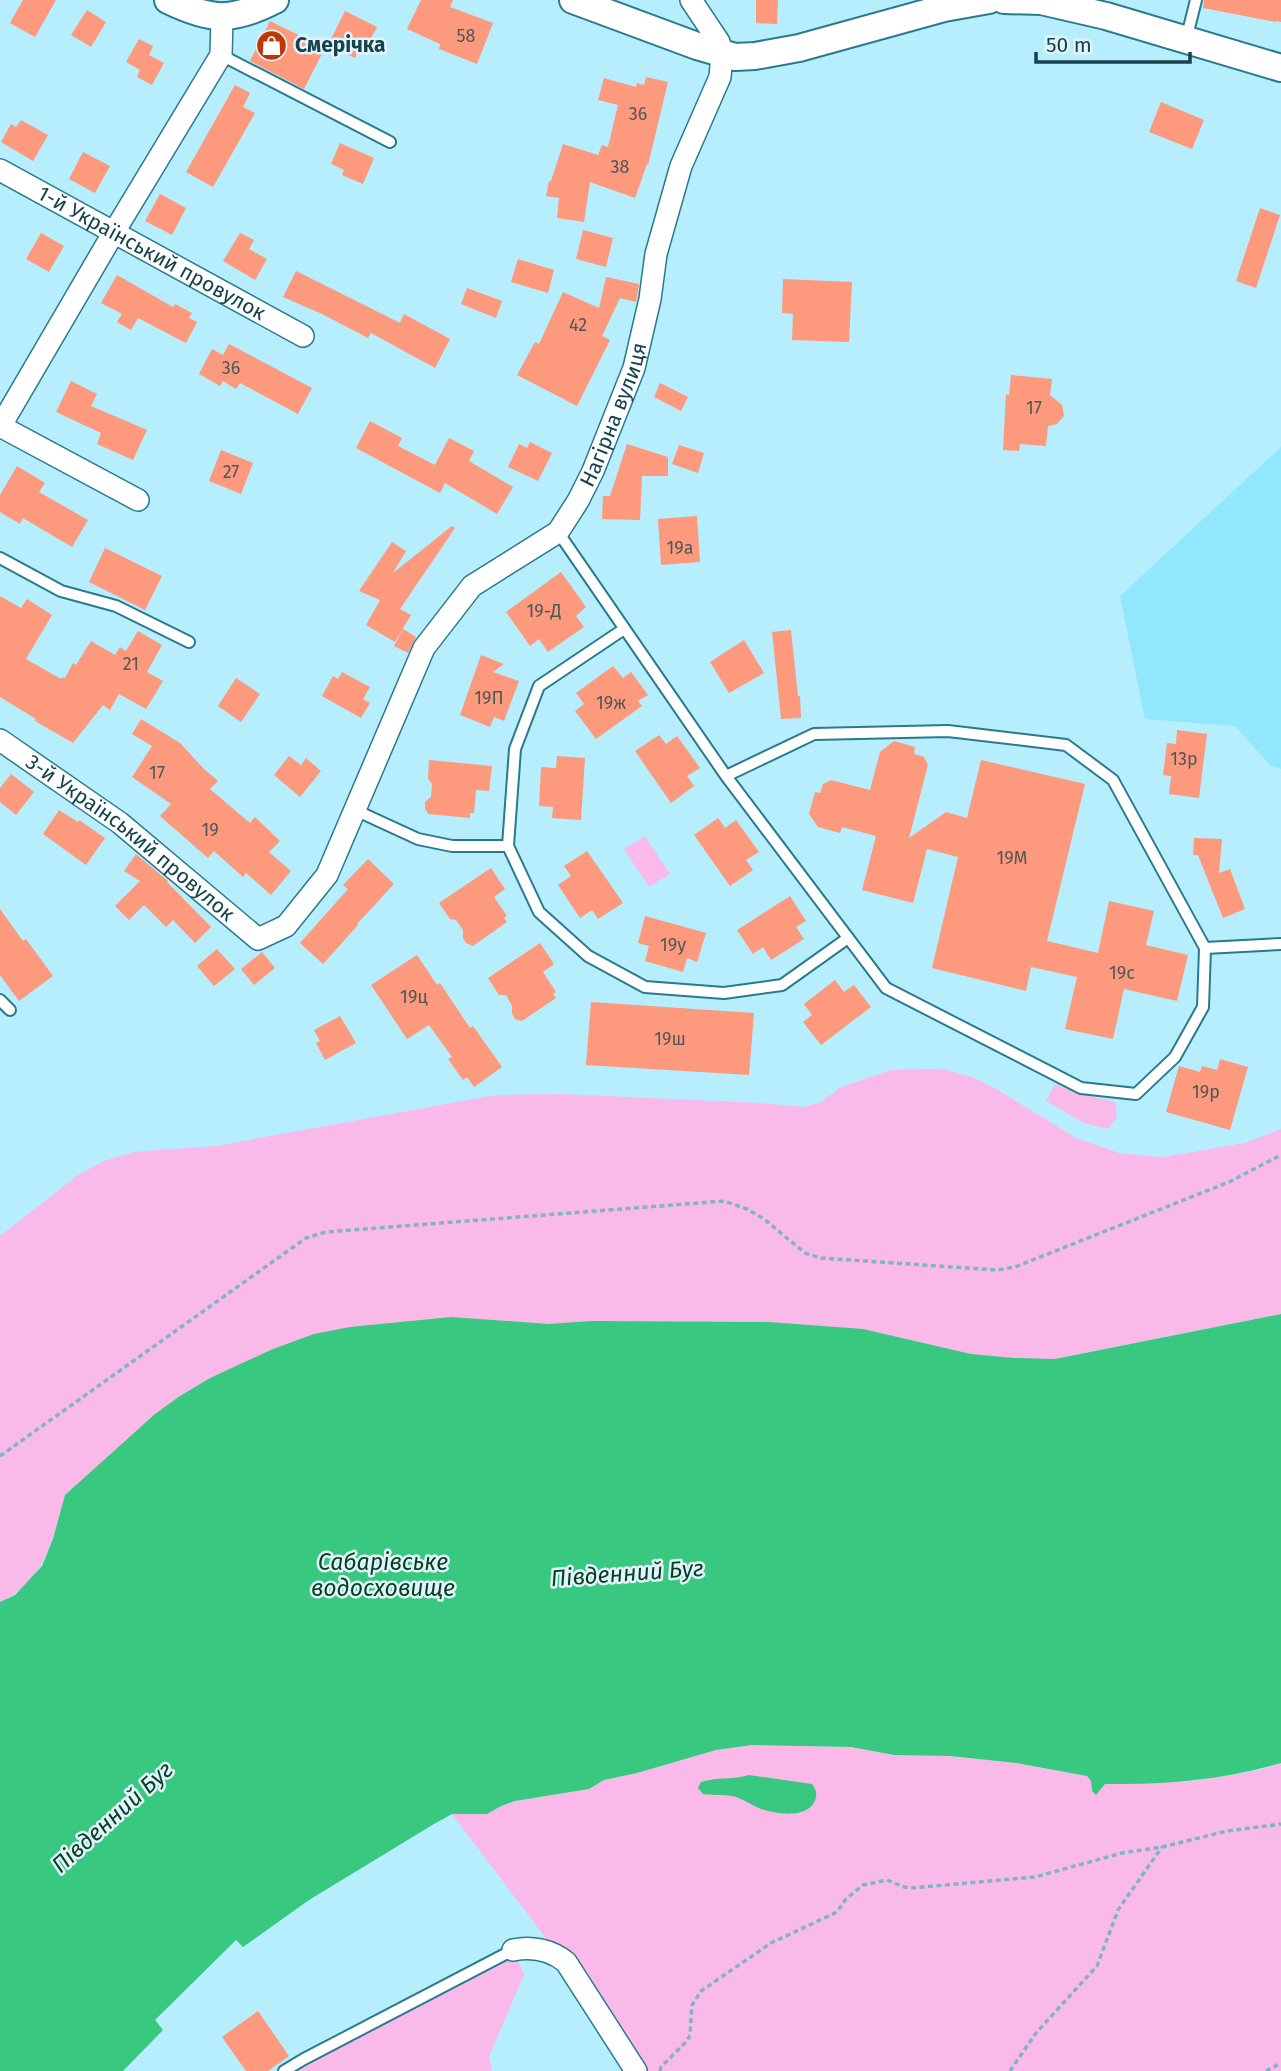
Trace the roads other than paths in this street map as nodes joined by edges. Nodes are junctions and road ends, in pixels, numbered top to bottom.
1 (168, 0) edge
2 (275, 0) edge
3 (573, 0) edge
4 (691, 0) edge
5 (989, 0) edge
6 (1004, 0) edge
7 (1196, 0) edge
8 (222, 18) junction
9 (1186, 40) junction
10 (722, 54) junction
11 (221, 55) junction
12 (1278, 70) edge
13 (390, 142) dead end
14 (0, 170) edge
15 (114, 232) junction
16 (303, 336) dead end
17 (0, 427) edge
18 (138, 500) dead end
19 (558, 532) junction
20 (0, 558) edge
21 (624, 629) junction
22 (189, 642) dead end
23 (0, 740) edge
24 (726, 776) junction
25 (355, 810) junction
26 (508, 846) junction
27 (848, 938) junction
28 (258, 939) joint
29 (1281, 944) edge
30 (1205, 948) junction
31 (0, 1000) edge
32 (10, 1010) dead end
33 (513, 1950) joint
34 (284, 2071) edge
35 (636, 2071) edge

1 - 8 street
2 - 8 street
3 - 10 street
4 - 10 street
5 - 10 street
6 - 9 street
7 - 9 lane
8 - 11 street
9 - 12 street
10 - 19 street, Нагірна вулиця
11 - 13 lane
11 - 15 street
14 - 15 street, 1-й Український провулок
15 - 16 street, 1-й Український провулок
15 - 17 street
17 - 18 street
19 - 21 lane
19 - 25 street, Нагірна вулиця
20 - 22 lane
21 - 24 lane
21 - 26 lane
23 - 28 street, 3-й Український провулок
24 - 27 lane
24 - 30 lane
25 - 26 lane
25 - 28 street, Нагірна вулиця
26 - 27 lane
27 - 30 lane
29 - 30 lane
31 - 32 lane
33 - 34 lane
33 - 35 street

